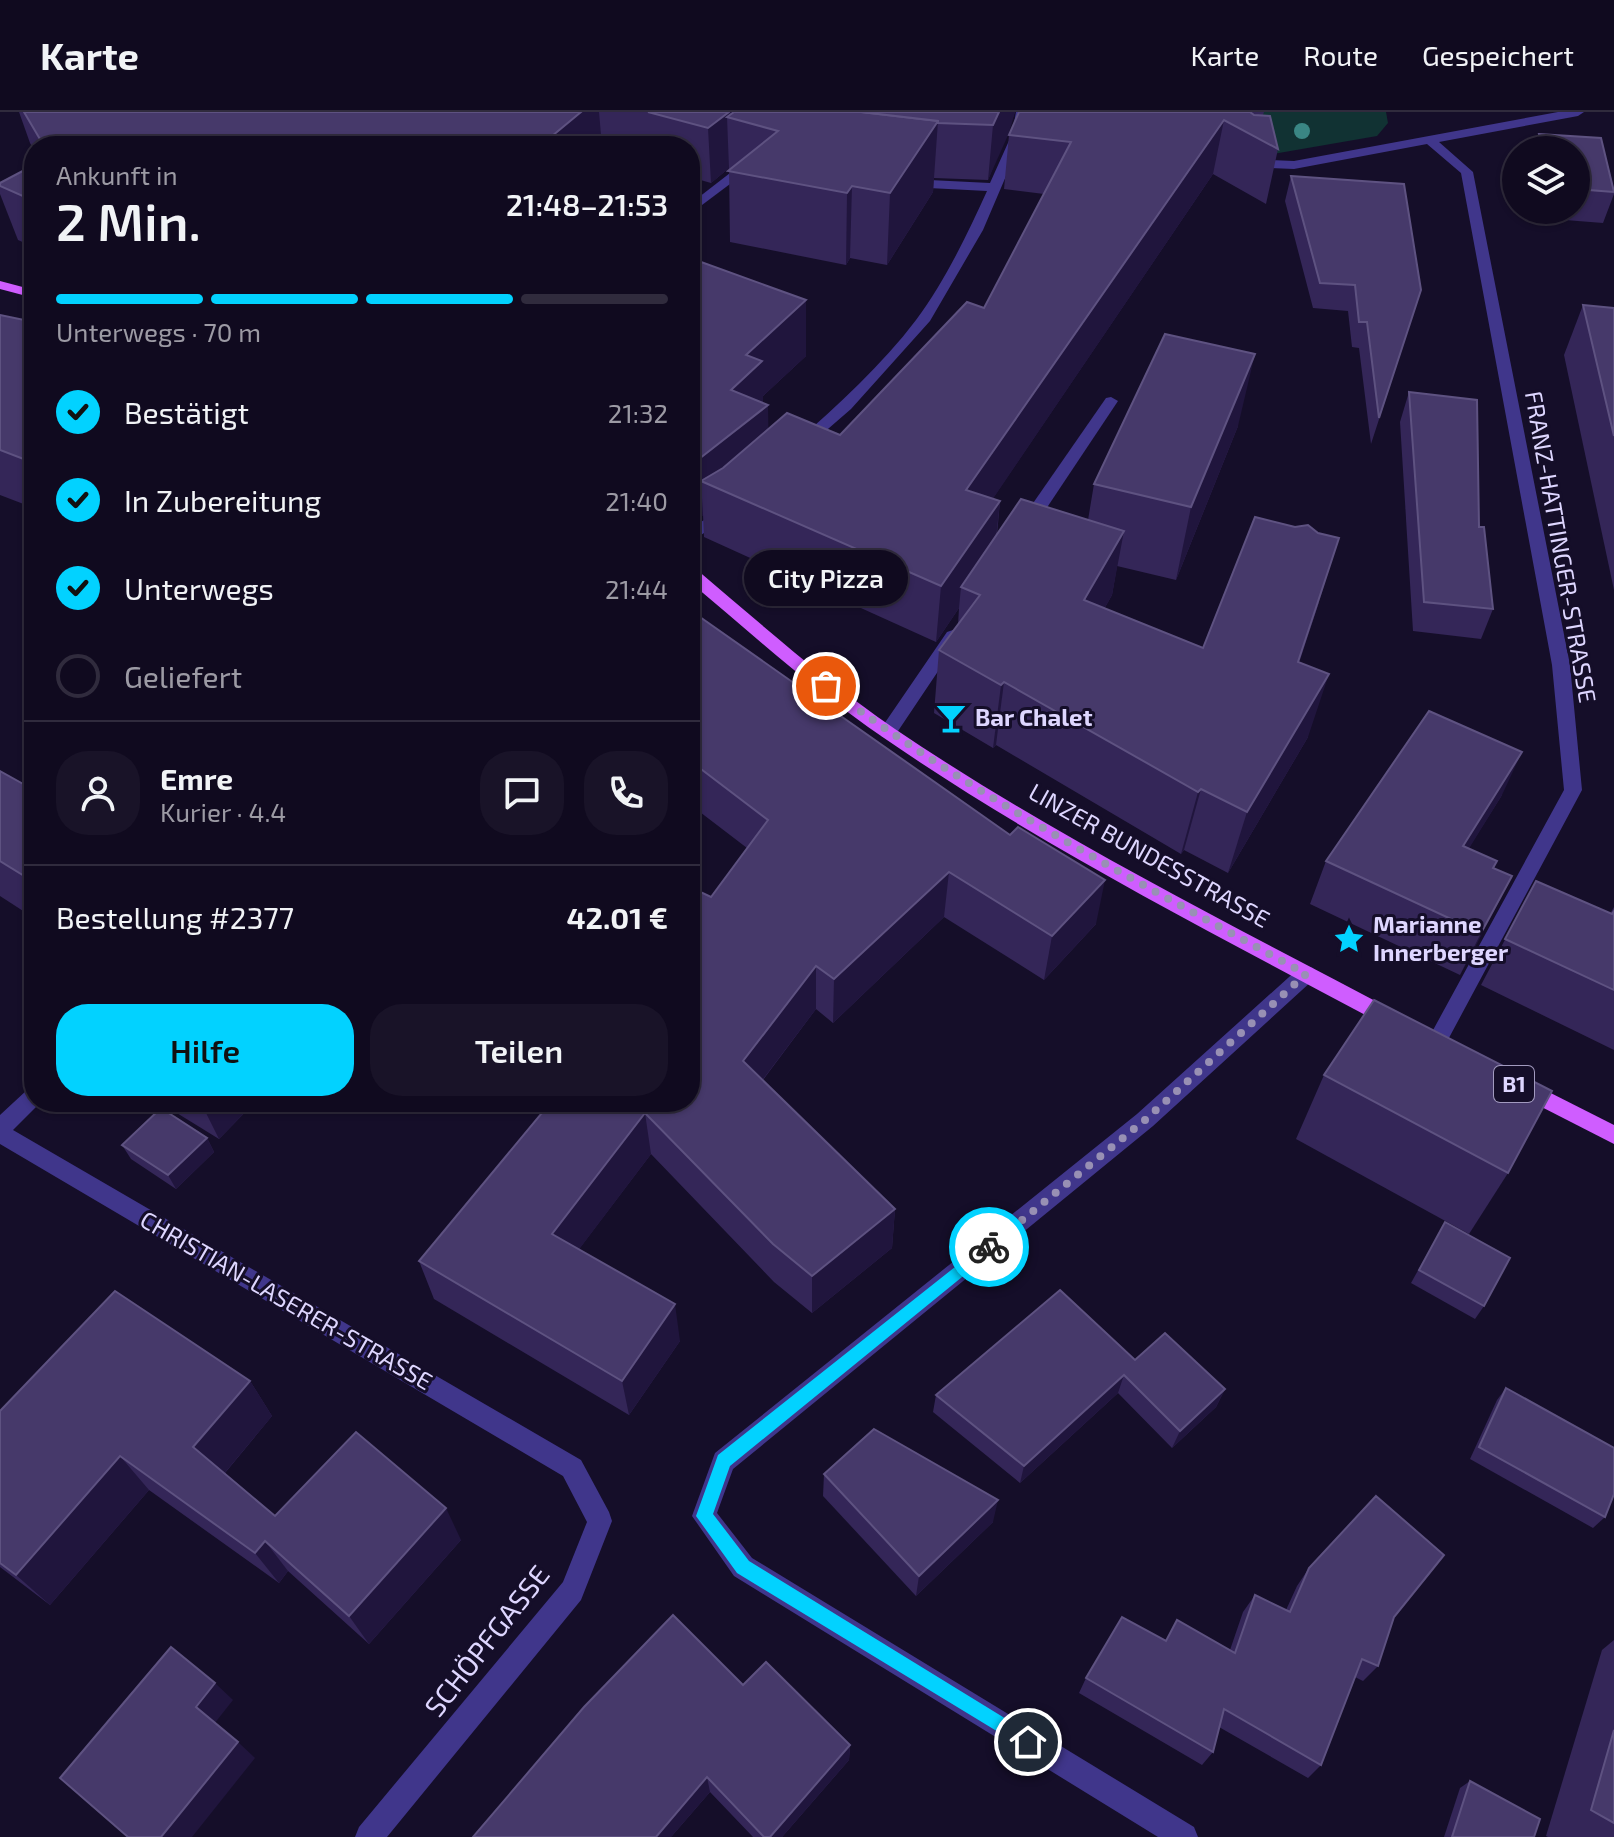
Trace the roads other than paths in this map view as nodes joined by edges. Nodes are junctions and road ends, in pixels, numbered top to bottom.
1 (1022, 112) edge
2 (1578, 112) edge
3 (1018, 134) junction
4 (1035, 136) edge
5 (1430, 140) junction
6 (762, 160) edge
7 (1243, 162) edge
8 (887, 180) edge
9 (993, 187) junction
10 (700, 203) edge
11 (0, 285) edge
12 (24, 291) edge
13 (1111, 401) dead end
14 (787, 457) edge
15 (741, 498) edge
16 (700, 529) edge
17 (1013, 547) edge
18 (700, 581) edge
19 (959, 626) edge
20 (888, 732) junction
21 (1306, 974) junction
22 (1443, 1047) joint
23 (1504, 1079) edge
24 (24, 1106) edge
25 (0, 1131) edge
26 (1614, 1135) edge
27 (572, 1468) joint
28 (369, 1837) edge
29 (1184, 1837) edge

1 - 3 street
2 - 5 street
3 - 4 street
3 - 9 street
5 - 7 street
5 - 22 street, FRANZ-HATTINGER-STRASSE
6 - 10 street
8 - 9 street
9 - 14 street
11 - 12 main road
13 - 17 street
15 - 16 street
18 - 20 main road, LINZER BUNDESSTRASSE
19 - 20 street
20 - 21 main road, LINZER BUNDESSTRASSE
21 - 22 main road, LINZER BUNDESSTRASSE
21 - 29 street
23 - 26 main road, B1
24 - 25 street
25 - 27 street, CHRISTIAN-LASERER-STRASSE
27 - 28 street, SCHÖPFGASSE

